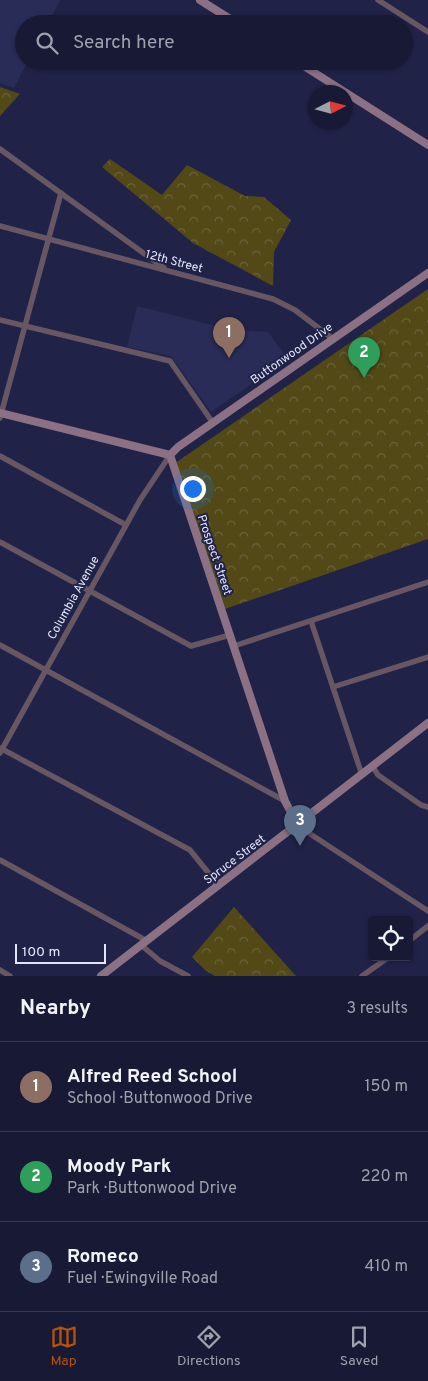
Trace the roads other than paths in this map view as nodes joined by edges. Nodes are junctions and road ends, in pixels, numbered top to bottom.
1 (200, 0) edge
2 (378, 0) edge
3 (224, 15) edge
4 (401, 15) edge
5 (413, 22) edge
6 (428, 32) edge
7 (310, 70) edge
8 (428, 145) edge
9 (0, 149) edge
10 (61, 193) junction
11 (0, 226) edge
12 (49, 240) junction
13 (168, 271) junction
14 (428, 273) edge
15 (0, 320) edge
16 (26, 327) junction
17 (333, 339) junction
18 (1, 415) edge
19 (213, 423) junction
20 (170, 455) junction
21 (0, 456) edge
22 (126, 525) junction
23 (0, 542) edge
24 (428, 582) edge
25 (90, 591) junction
26 (311, 621) junction
27 (230, 634) junction
28 (0, 645) edge
29 (234, 646) junction
30 (428, 658) edge
31 (46, 670) junction
32 (333, 687) junction
33 (428, 723) edge
34 (1, 750) edge
35 (373, 767) junction
36 (362, 775) junction
37 (285, 802) junction
38 (428, 807) edge
39 (298, 826) junction
40 (0, 860) edge
41 (219, 886) junction
42 (428, 911) edge
43 (428, 926) edge
44 (413, 938) edge
45 (144, 943) junction
46 (383, 961) edge
47 (0, 970) edge
48 (10, 976) edge
49 (101, 976) edge
50 (188, 976) edge
51 (362, 976) edge

1 - 3 street
2 - 4 street
5 - 6 street
7 - 8 street
9 - 10 street
10 - 12 street
10 - 13 street
11 - 12 street, 12th Street
12 - 13 street, 12th Street
12 - 16 street
13 - 17 street, 12th Street
14 - 17 street, Buttonwood Drive
15 - 16 street
16 - 18 street
16 - 19 street
17 - 19 street, Buttonwood Drive
18 - 20 street
19 - 20 street, Buttonwood Drive
20 - 22 street, Columbia Avenue
20 - 27 street, Prospect Street
21 - 22 street
22 - 25 street, Columbia Avenue
23 - 25 street
24 - 26 street
25 - 27 street
25 - 31 street, Columbia Avenue
26 - 29 street
26 - 32 street
27 - 29 street, Prospect Street
28 - 31 street
29 - 37 street, Prospect Street
30 - 32 street
31 - 34 street, Columbia Avenue
31 - 37 street
32 - 36 street
33 - 35 street, Spruce Street
34 - 41 street
35 - 36 street, Spruce Street
35 - 38 street
36 - 39 street, Spruce Street
37 - 39 street, Prospect Street
39 - 41 street, Spruce Street
39 - 42 street
40 - 45 street
41 - 45 street, Spruce Street
43 - 44 street
45 - 49 street, Spruce Street
45 - 50 street
46 - 51 street
47 - 48 street

